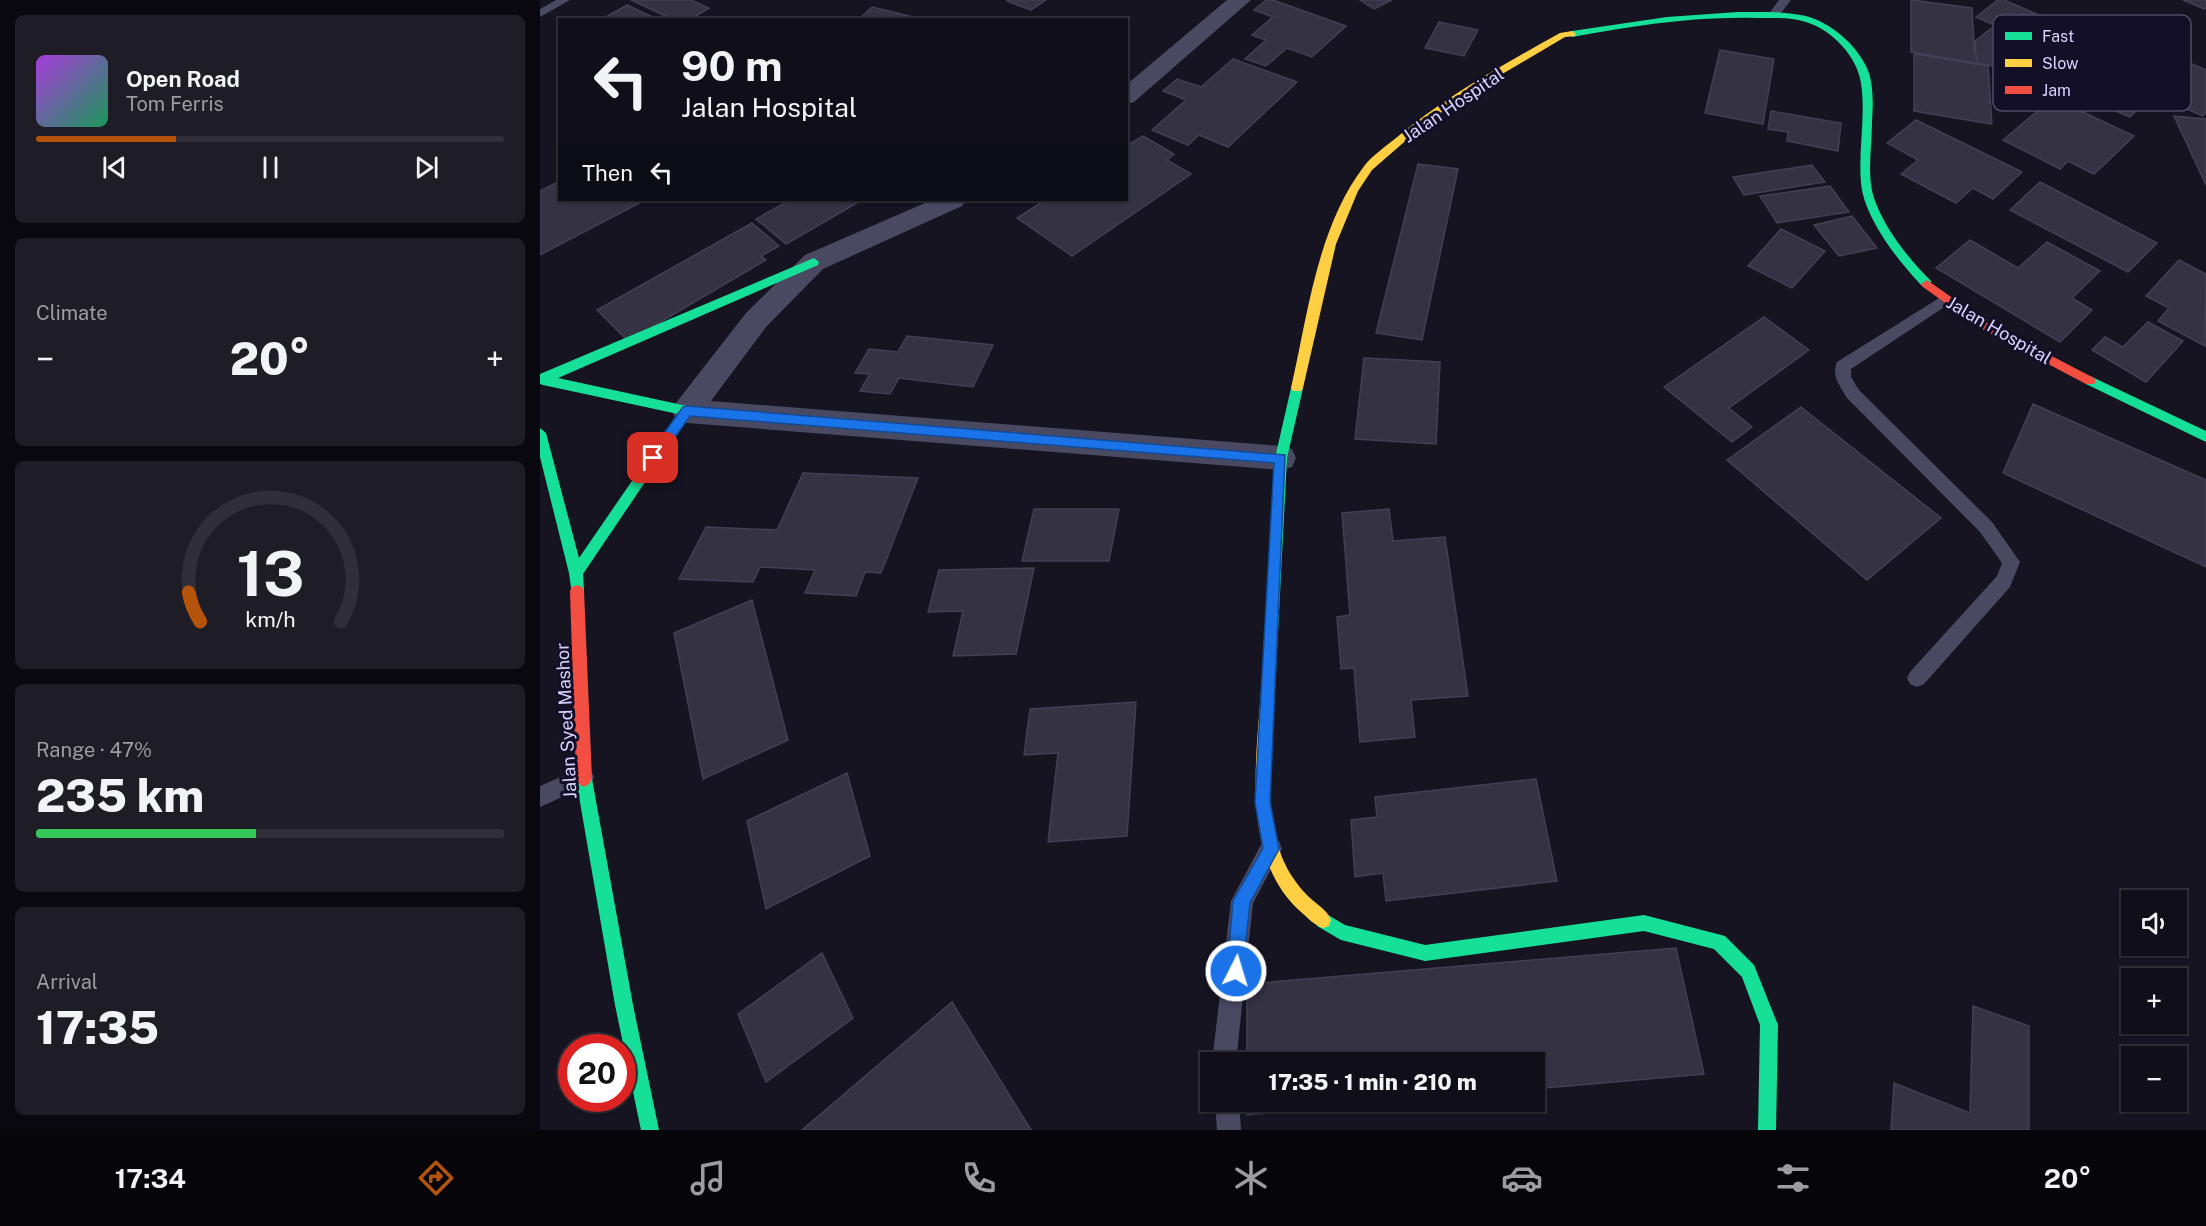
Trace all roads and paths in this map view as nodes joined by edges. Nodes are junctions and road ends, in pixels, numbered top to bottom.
1 (564, 0) edge
2 (1240, 0) edge
3 (1785, 0) edge
4 (540, 14) edge
5 (1774, 15) junction
6 (1128, 95) edge
7 (951, 201) edge
8 (814, 262) junction
9 (1944, 300) junction
10 (541, 379) edge
11 (687, 411) junction
12 (540, 433) edge
13 (2206, 437) edge
14 (1281, 458) junction
15 (576, 573) junction
16 (1917, 678) dead end
17 (584, 777) junction
18 (540, 797) edge
19 (1271, 849) junction
20 (1225, 1052) edge
21 (1228, 1112) edge
22 (650, 1130) edge
23 (1229, 1130) edge
24 (1767, 1130) edge

1 - 4 lane
2 - 6 street
3 - 5 lane
5 - 9 street, Jalan Hospital
5 - 14 street, Jalan Hospital
7 - 8 street
8 - 10 street
8 - 11 street
9 - 13 street, Jalan Hospital
9 - 16 lane
10 - 11 street
11 - 14 street
11 - 15 street
12 - 15 street, Jalan Syed Mashor
14 - 19 street, Jalan Hospital
15 - 17 street, Jalan Syed Mashor
17 - 18 lane
17 - 22 street, Jalan Syed Mashor
19 - 20 lane
19 - 24 street, Jalan Hospital
21 - 23 lane

